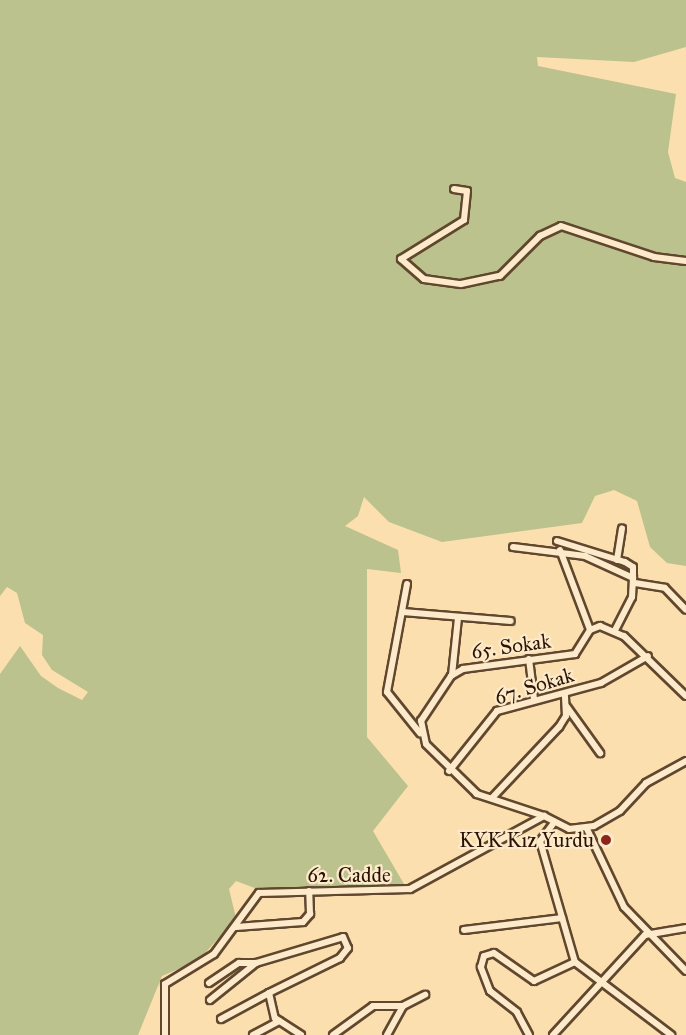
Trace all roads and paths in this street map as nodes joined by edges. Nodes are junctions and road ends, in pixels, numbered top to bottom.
1 (454, 189) dead end
2 (686, 261) edge
3 (622, 528) dead end
4 (557, 541) dead end
5 (513, 547) dead end
6 (560, 550) junction
7 (617, 560) junction
8 (634, 580) junction
9 (407, 584) dead end
10 (686, 610) edge
11 (403, 612) junction
12 (458, 618) junction
13 (511, 621) dead end
14 (590, 630) junction
15 (615, 630) junction
16 (648, 656) junction
17 (529, 659) junction
18 (452, 675) junction
19 (564, 695) junction
20 (686, 696) edge
21 (534, 699) junction
22 (567, 707) junction
23 (420, 733) junction
24 (600, 753) dead end
25 (686, 760) edge
26 (449, 771) junction
27 (492, 798) junction
28 (544, 816) junction
29 (553, 824) junction
30 (587, 829) junction
31 (309, 891) junction
32 (561, 918) junction
33 (236, 927) junction
34 (686, 928) edge
35 (464, 930) dead end
36 (645, 935) junction
37 (575, 962) junction
38 (256, 963) junction
39 (686, 971) edge
40 (209, 983) dead end
41 (603, 983) junction
42 (269, 993) junction
43 (425, 995) dead end
44 (210, 1000) dead end
45 (403, 1006) junction
46 (221, 1019) dead end
47 (279, 1021) junction
48 (164, 1034) edge
49 (253, 1035) edge
50 (301, 1035) edge
51 (333, 1035) edge
52 (387, 1035) edge
53 (529, 1035) edge
54 (553, 1035) edge
55 (670, 1035) edge

1 - 2 street
3 - 7 street
4 - 7 street
5 - 6 street
6 - 8 street
6 - 14 street
7 - 8 street
8 - 10 street
8 - 15 street
9 - 11 street
11 - 12 street
11 - 23 street
12 - 13 street
12 - 18 street
14 - 15 street
14 - 17 street, 65. Sokak
15 - 16 street
16 - 19 street, 67. Sokak
16 - 20 street
17 - 18 street, 65. Sokak
17 - 21 street
18 - 23 street, 65. Sokak
19 - 21 street, 67. Sokak
19 - 22 street
21 - 26 street, 67. Sokak
22 - 24 street
22 - 27 street
23 - 26 street
25 - 30 street
26 - 27 street
27 - 28 street
28 - 29 street
28 - 31 street, 62. Cadde
29 - 30 street
29 - 32 street
30 - 36 street
31 - 33 street, 62. Cadde
31 - 33 street
32 - 35 street
32 - 37 street
33 - 48 street, 62. Cadde
34 - 36 street
36 - 39 street
36 - 41 street
37 - 41 street
37 - 53 street
38 - 40 street
38 - 42 street
38 - 44 street
41 - 54 street
41 - 55 street
42 - 46 street
42 - 47 street
43 - 45 street
45 - 51 street
45 - 52 street
47 - 49 street
47 - 50 street

